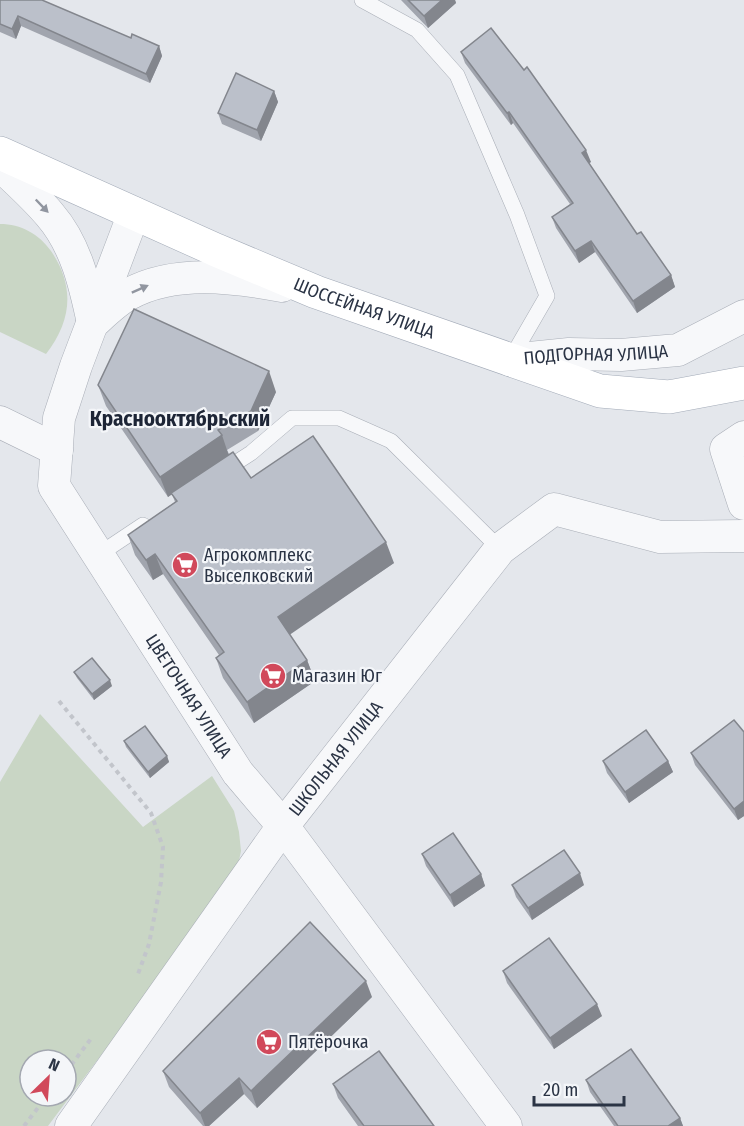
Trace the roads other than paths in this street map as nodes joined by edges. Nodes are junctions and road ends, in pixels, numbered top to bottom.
1 (362, 0) edge
2 (0, 153) edge
3 (0, 165) edge
4 (134, 213) junction
5 (316, 292) junction
6 (744, 316) edge
7 (93, 323) junction
8 (510, 360) junction
9 (744, 383) edge
10 (0, 422) edge
11 (744, 437) edge
12 (57, 450) junction
13 (213, 479) edge
14 (744, 504) edge
15 (155, 517) edge
16 (744, 536) edge
17 (500, 549) junction
18 (98, 555) junction
19 (283, 826) junction
20 (71, 1126) edge
21 (506, 1126) edge

1 - 8 lane
2 - 4 main road, ШОССЕЙНАЯ УЛИЦА
3 -> 7 street
4 - 5 main road, ШОССЕЙНАЯ УЛИЦА
4 - 7 street, ЦВЕТОЧНАЯ УЛИЦА
7 -> 5 street
5 - 8 main road, ШОССЕЙНАЯ УЛИЦА
6 - 8 street, ПОДГОРНАЯ УЛИЦА
7 - 12 street, ЦВЕТОЧНАЯ УЛИЦА
8 - 9 main road, ШОССЕЙНАЯ УЛИЦА
10 - 12 street
11 - 14 street
12 - 18 street, ЦВЕТОЧНАЯ УЛИЦА
13 - 17 lane
15 - 18 lane
16 - 17 street, ШКОЛЬНАЯ УЛИЦА
17 - 19 street, ШКОЛЬНАЯ УЛИЦА
18 - 19 street, ЦВЕТОЧНАЯ УЛИЦА
19 - 20 street, ШКОЛЬНАЯ УЛИЦА
19 - 21 street, ЦВЕТОЧНАЯ УЛИЦА

